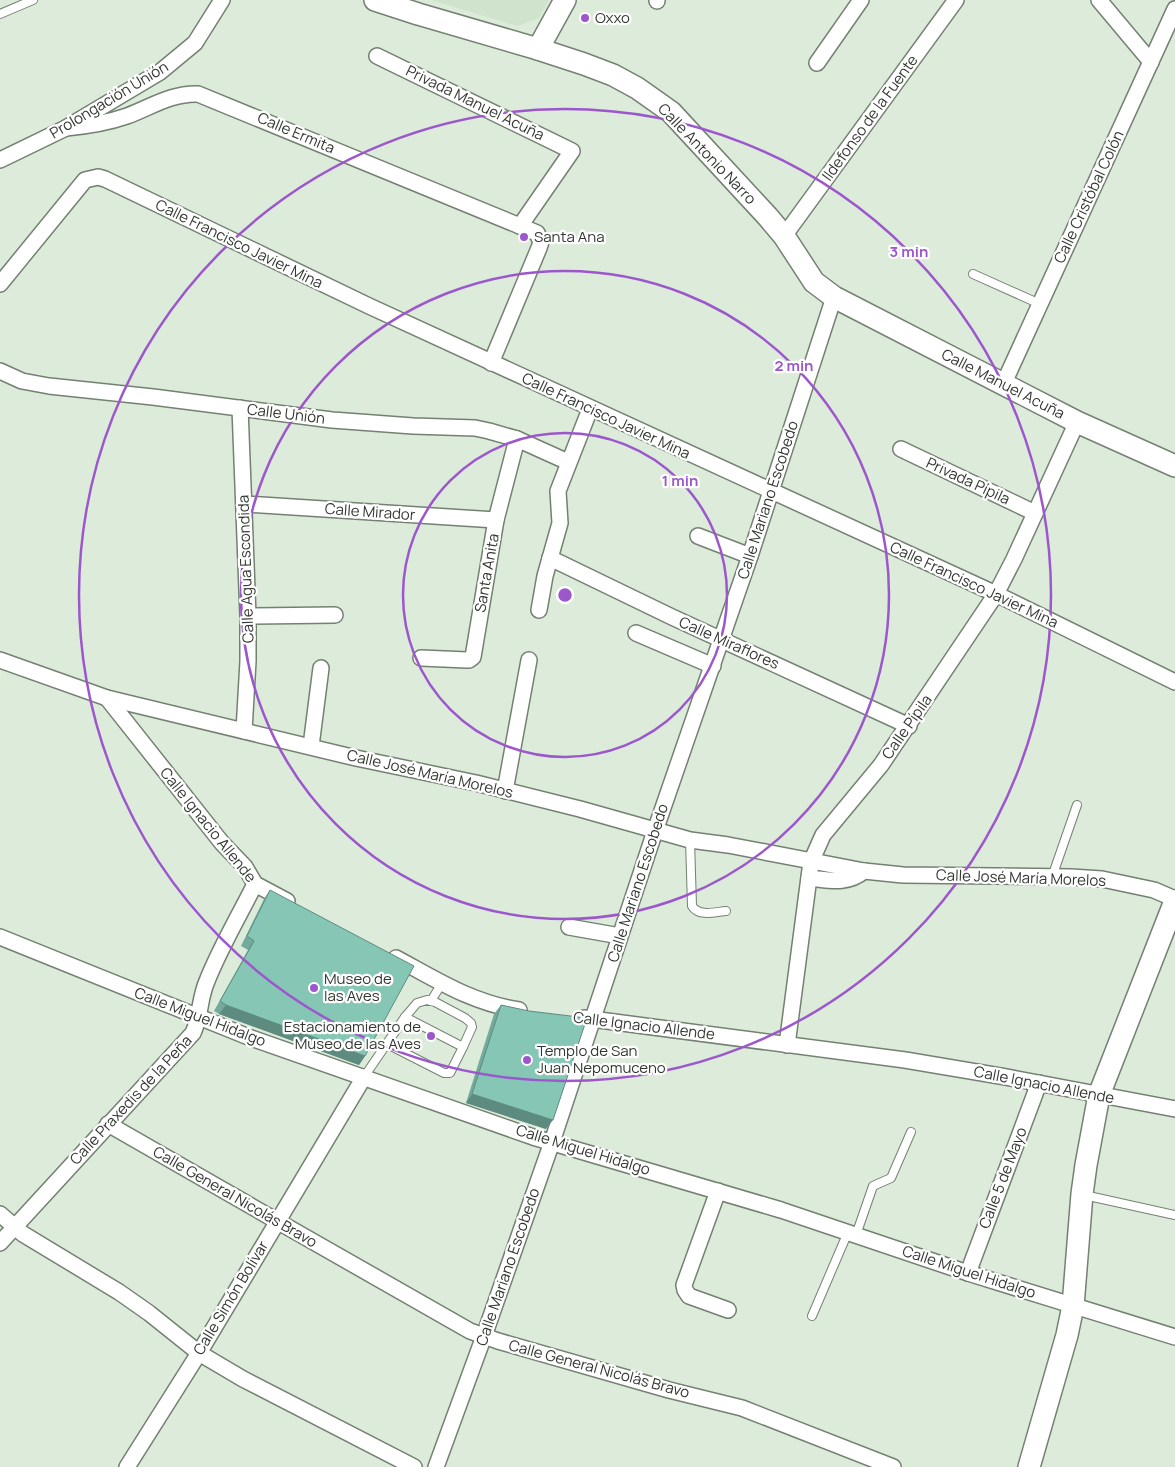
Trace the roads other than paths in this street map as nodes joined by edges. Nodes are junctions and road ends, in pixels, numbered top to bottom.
1 (33, 0) edge
2 (222, 0) edge
3 (375, 0) edge
4 (566, 0) edge
5 (861, 0) edge
6 (956, 0) edge
7 (1099, 0) edge
8 (1175, 9) edge
9 (0, 14) edge
10 (538, 49) junction
11 (377, 56) dead end
12 (1151, 62) junction
13 (817, 63) dead end
14 (66, 128) junction
15 (0, 160) edge
16 (520, 226) junction
17 (784, 236) junction
18 (973, 274) dead end
19 (0, 284) edge
20 (834, 297) junction
21 (1040, 304) junction
22 (491, 363) junction
23 (0, 371) edge
24 (1003, 384) junction
25 (240, 408) junction
26 (590, 409) junction
27 (1077, 422) junction
28 (517, 439) junction
29 (901, 449) dead end
30 (568, 462) junction
31 (1175, 466) edge
32 (772, 491) junction
33 (244, 504) junction
34 (1035, 513) junction
35 (496, 520) junction
36 (698, 536) dead end
37 (750, 556) junction
38 (550, 558) junction
39 (996, 594) junction
40 (539, 610) dead end
41 (335, 615) dead end
42 (248, 616) junction
43 (636, 633) dead end
44 (722, 639) junction
45 (421, 658) dead end
46 (0, 660) edge
47 (529, 660) dead end
48 (713, 666) junction
49 (321, 668) dead end
50 (1175, 682) edge
51 (107, 698) junction
52 (909, 726) junction
53 (244, 731) junction
54 (311, 746) junction
55 (505, 791) junction
56 (1077, 805) dead end
57 (654, 831) junction
58 (690, 840) junction
59 (811, 862) junction
60 (864, 871) junction
61 (1052, 876) junction
62 (809, 878) junction
63 (255, 884) junction
64 (1175, 900) edge
65 (298, 906) edge
66 (726, 911) dead end
67 (570, 927) dead end
68 (620, 936) junction
69 (0, 937) edge
70 (382, 951) edge
71 (442, 983) junction
72 (431, 1000) junction
73 (534, 1012) edge
74 (199, 1017) junction
75 (405, 1017) junction
76 (573, 1017) edge
77 (592, 1019) junction
78 (387, 1044) junction
79 (787, 1045) junction
80 (463, 1047) junction
81 (364, 1077) junction
82 (1039, 1083) junction
83 (1099, 1095) junction
84 (1175, 1109) edge
85 (108, 1124) junction
86 (911, 1132) dead end
87 (552, 1142) junction
88 (718, 1191) junction
89 (1082, 1194) junction
90 (0, 1214) edge
91 (1175, 1215) edge
92 (276, 1221) junction
93 (14, 1227) junction
94 (852, 1233) junction
95 (0, 1243) edge
96 (968, 1273) junction
97 (1073, 1306) junction
98 (728, 1310) dead end
99 (812, 1316) dead end
100 (484, 1336) junction
101 (1175, 1337) edge
102 (198, 1353) junction
103 (407, 1465) edge
104 (127, 1467) edge
105 (436, 1467) edge
106 (893, 1467) edge
107 (1029, 1467) edge

1 - 9 lane
2 - 14 street, Prolongación Unión
3 - 10 main road, Calle Antonio Narro
4 - 10 main road
5 - 13 street
6 - 17 street, Ildefonso de la Fuente
7 - 12 street
8 - 12 street, Calle Cristóbal Colón
10 - 17 main road, Calle Antonio Narro
11 - 16 street, Privada Manuel Acuña
12 - 21 street, Calle Cristóbal Colón
14 - 15 street, Prolongación Unión
14 - 16 street, Calle Ermita
16 - 22 street, Calle Ermita
17 - 20 main road, Calle Antonio Narro
18 - 21 lane
19 - 22 street, Calle Francisco Javier Mina
20 - 24 main road, Calle Manuel Acuña
20 - 32 street, Calle Mariano Escobedo
21 - 24 street, Calle Cristóbal Colón
22 - 26 street, Calle Francisco Javier Mina
23 - 25 street, Calle Unión
24 - 27 main road, Calle Manuel Acuña
25 - 28 street, Calle Unión
25 - 33 street, Calle Agua Escondida
26 - 30 street
26 - 32 street, Calle Francisco Javier Mina
27 - 31 main road, Calle Manuel Acuña
27 - 34 street, Calle Pípila
28 - 30 street, Calle Unión
28 - 35 street, Santa Anita
29 - 34 street, Privada Pípila
30 - 38 street
32 - 37 street, Calle Mariano Escobedo
32 - 39 street, Calle Francisco Javier Mina
33 - 35 street, Calle Mirador
33 - 42 street, Calle Agua Escondida
34 - 39 street, Calle Pípila
35 - 45 street, Santa Anita
36 - 37 street
37 - 44 street, Calle Mariano Escobedo
38 - 40 street
38 - 44 street, Calle Miraflores
39 - 50 street, Calle Francisco Javier Mina
39 - 52 street, Calle Pípila
41 - 42 street
42 - 53 street, Calle Agua Escondida
43 - 48 street
44 - 48 street, Calle Mariano Escobedo
44 - 52 street, Calle Miraflores
46 - 51 street, Calle José María Morelos
47 - 55 street
48 - 57 street, Calle Mariano Escobedo
49 - 54 street
51 - 53 street, Calle José María Morelos
51 - 63 street, Calle Ignacio Allende
52 - 59 street, Calle Pípila
53 - 54 street, Calle José María Morelos
54 - 55 street, Calle José María Morelos
55 - 57 street, Calle José María Morelos
56 - 61 lane
57 - 58 street, Calle José María Morelos
57 - 68 street, Calle Mariano Escobedo
58 - 59 street, Calle José María Morelos
58 - 66 lane
59 - 60 street, Calle José María Morelos
59 - 62 street, Calle Pípila
60 - 61 street, Calle José María Morelos
60 - 62 street, Calle José María Morelos
61 - 64 street, Calle José María Morelos
62 - 79 street, Calle Pípila
63 - 65 street, Calle Ignacio Allende
63 - 74 street, Calle Praxedis de la Peña
64 - 83 main road
67 - 68 street
68 - 77 street, Calle Mariano Escobedo
69 - 74 street, Calle Miguel Hidalgo
70 - 71 street
71 - 72 lane
71 - 73 street
72 - 75 lane
72 - 80 lane
74 - 81 street, Calle Miguel Hidalgo
74 - 85 street, Calle Praxedis de la Peña
75 - 78 lane
75 - 80 lane
76 - 77 street, Calle Ignacio Allende
77 - 79 street, Calle Ignacio Allende
77 - 87 street, Calle Mariano Escobedo
78 - 80 lane
78 - 81 lane
79 - 82 street, Calle Ignacio Allende
81 - 87 street, Calle Miguel Hidalgo
81 - 92 street, Calle Simón Bolívar
82 - 83 street, Calle Ignacio Allende
82 - 96 street, Calle 5 de Mayo
83 - 84 street, Calle Ignacio Allende
83 - 89 main road
85 - 92 street, Calle General Nicolás Bravo
85 - 93 street, Calle Praxedis de la Peña
86 - 94 lane
87 - 88 street, Calle Miguel Hidalgo
87 - 100 street, Calle Mariano Escobedo
88 - 94 street, Calle Miguel Hidalgo
88 - 98 street
89 - 91 lane
89 - 97 main road
90 - 93 street
92 - 100 street, Calle General Nicolás Bravo
92 - 102 street, Calle Simón Bolívar
93 - 95 street, Calle Praxedis de la Peña
93 - 102 street
94 - 96 street, Calle Miguel Hidalgo
94 - 99 lane
96 - 97 street, Calle Miguel Hidalgo
97 - 101 street, Calle Miguel Hidalgo
97 - 107 main road
100 - 105 street, Calle Mariano Escobedo
100 - 106 street, Calle General Nicolás Bravo
102 - 103 street
102 - 104 street, Calle Simón Bolívar

